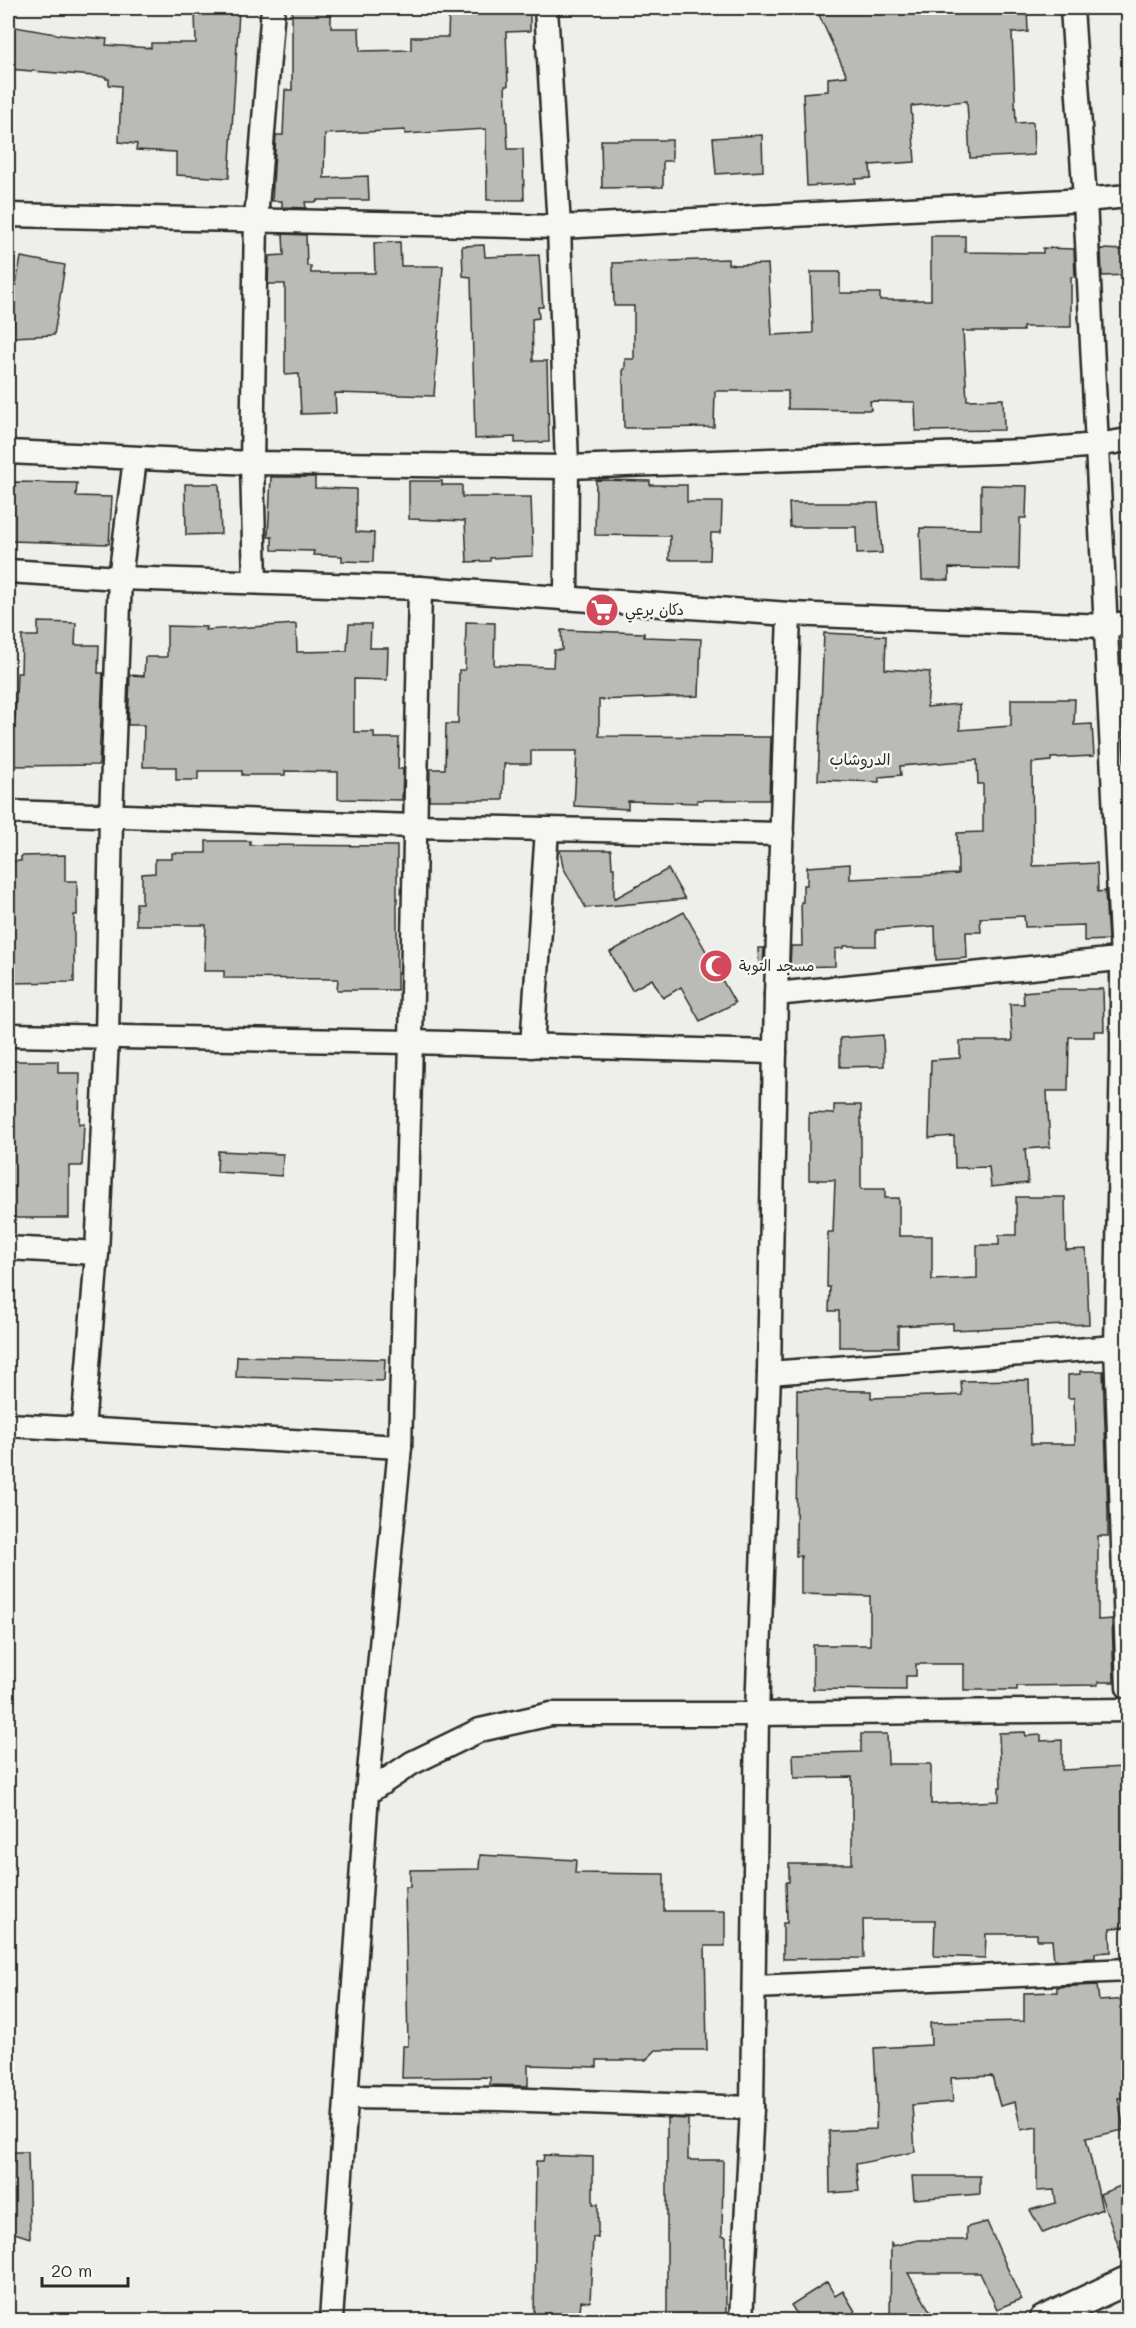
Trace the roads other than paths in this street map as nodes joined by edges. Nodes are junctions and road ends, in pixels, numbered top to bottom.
1 (273, 8) edge
2 (546, 8) edge
3 (1072, 8) edge
4 (1128, 196) edge
5 (1085, 200) junction
6 (8, 215) edge
7 (256, 219) junction
8 (559, 227) junction
9 (1128, 440) edge
10 (1097, 445) junction
11 (8, 452) edge
12 (135, 459) junction
13 (252, 463) junction
14 (567, 467) junction
15 (8, 571) edge
16 (120, 578) junction
17 (255, 582) junction
18 (420, 588) junction
19 (566, 599) junction
20 (789, 614) junction
21 (1128, 623) edge
22 (1105, 626) junction
23 (8, 812) edge
24 (111, 817) junction
25 (414, 826) junction
26 (547, 830) junction
27 (782, 834) junction
28 (1125, 958) edge
29 (776, 994) junction
30 (8, 1035) edge
31 (107, 1038) junction
32 (411, 1042) junction
33 (532, 1046) junction
34 (775, 1053) junction
35 (8, 1248) edge
36 (97, 1252) junction
37 (1122, 1346) edge
38 (769, 1373) junction
39 (8, 1425) edge
40 (83, 1429) junction
41 (400, 1447) junction
42 (1128, 1687) edge
43 (1128, 1710) edge
44 (757, 1714) junction
45 (367, 1793) junction
46 (1128, 1970) edge
47 (755, 1987) junction
48 (347, 2097) junction
49 (752, 2108) junction
50 (1128, 2280) edge
51 (331, 2320) edge
52 (741, 2320) edge
53 (1043, 2320) edge

1 - 7 street
2 - 8 street
3 - 5 street
4 - 5 street
5 - 8 street
5 - 10 street
6 - 7 street
7 - 8 street
7 - 13 street
8 - 14 street
9 - 10 street
10 - 14 street
10 - 22 street
11 - 12 street
12 - 13 street
12 - 16 street
13 - 14 street
13 - 17 street
14 - 19 street
15 - 16 street
16 - 17 street
16 - 24 street
17 - 18 street
18 - 19 street
18 - 25 street
19 - 20 street
20 - 22 street
20 - 27 street
21 - 22 street
22 - 28 street
23 - 24 street
24 - 25 street
24 - 31 street
25 - 26 street
25 - 32 street
26 - 27 street
26 - 33 street
27 - 29 street
28 - 29 street
28 - 37 street
29 - 34 street
30 - 31 street
31 - 32 street
31 - 36 street
32 - 33 street
32 - 41 street
33 - 34 street
34 - 38 street
35 - 36 street
36 - 40 street
37 - 38 street
37 - 42 street
38 - 44 street
39 - 40 street
40 - 41 street
41 - 45 street
43 - 44 street
44 - 45 street
44 - 47 street
45 - 48 street
46 - 47 street
47 - 49 street
48 - 49 street
48 - 51 street
49 - 52 street
50 - 53 street

